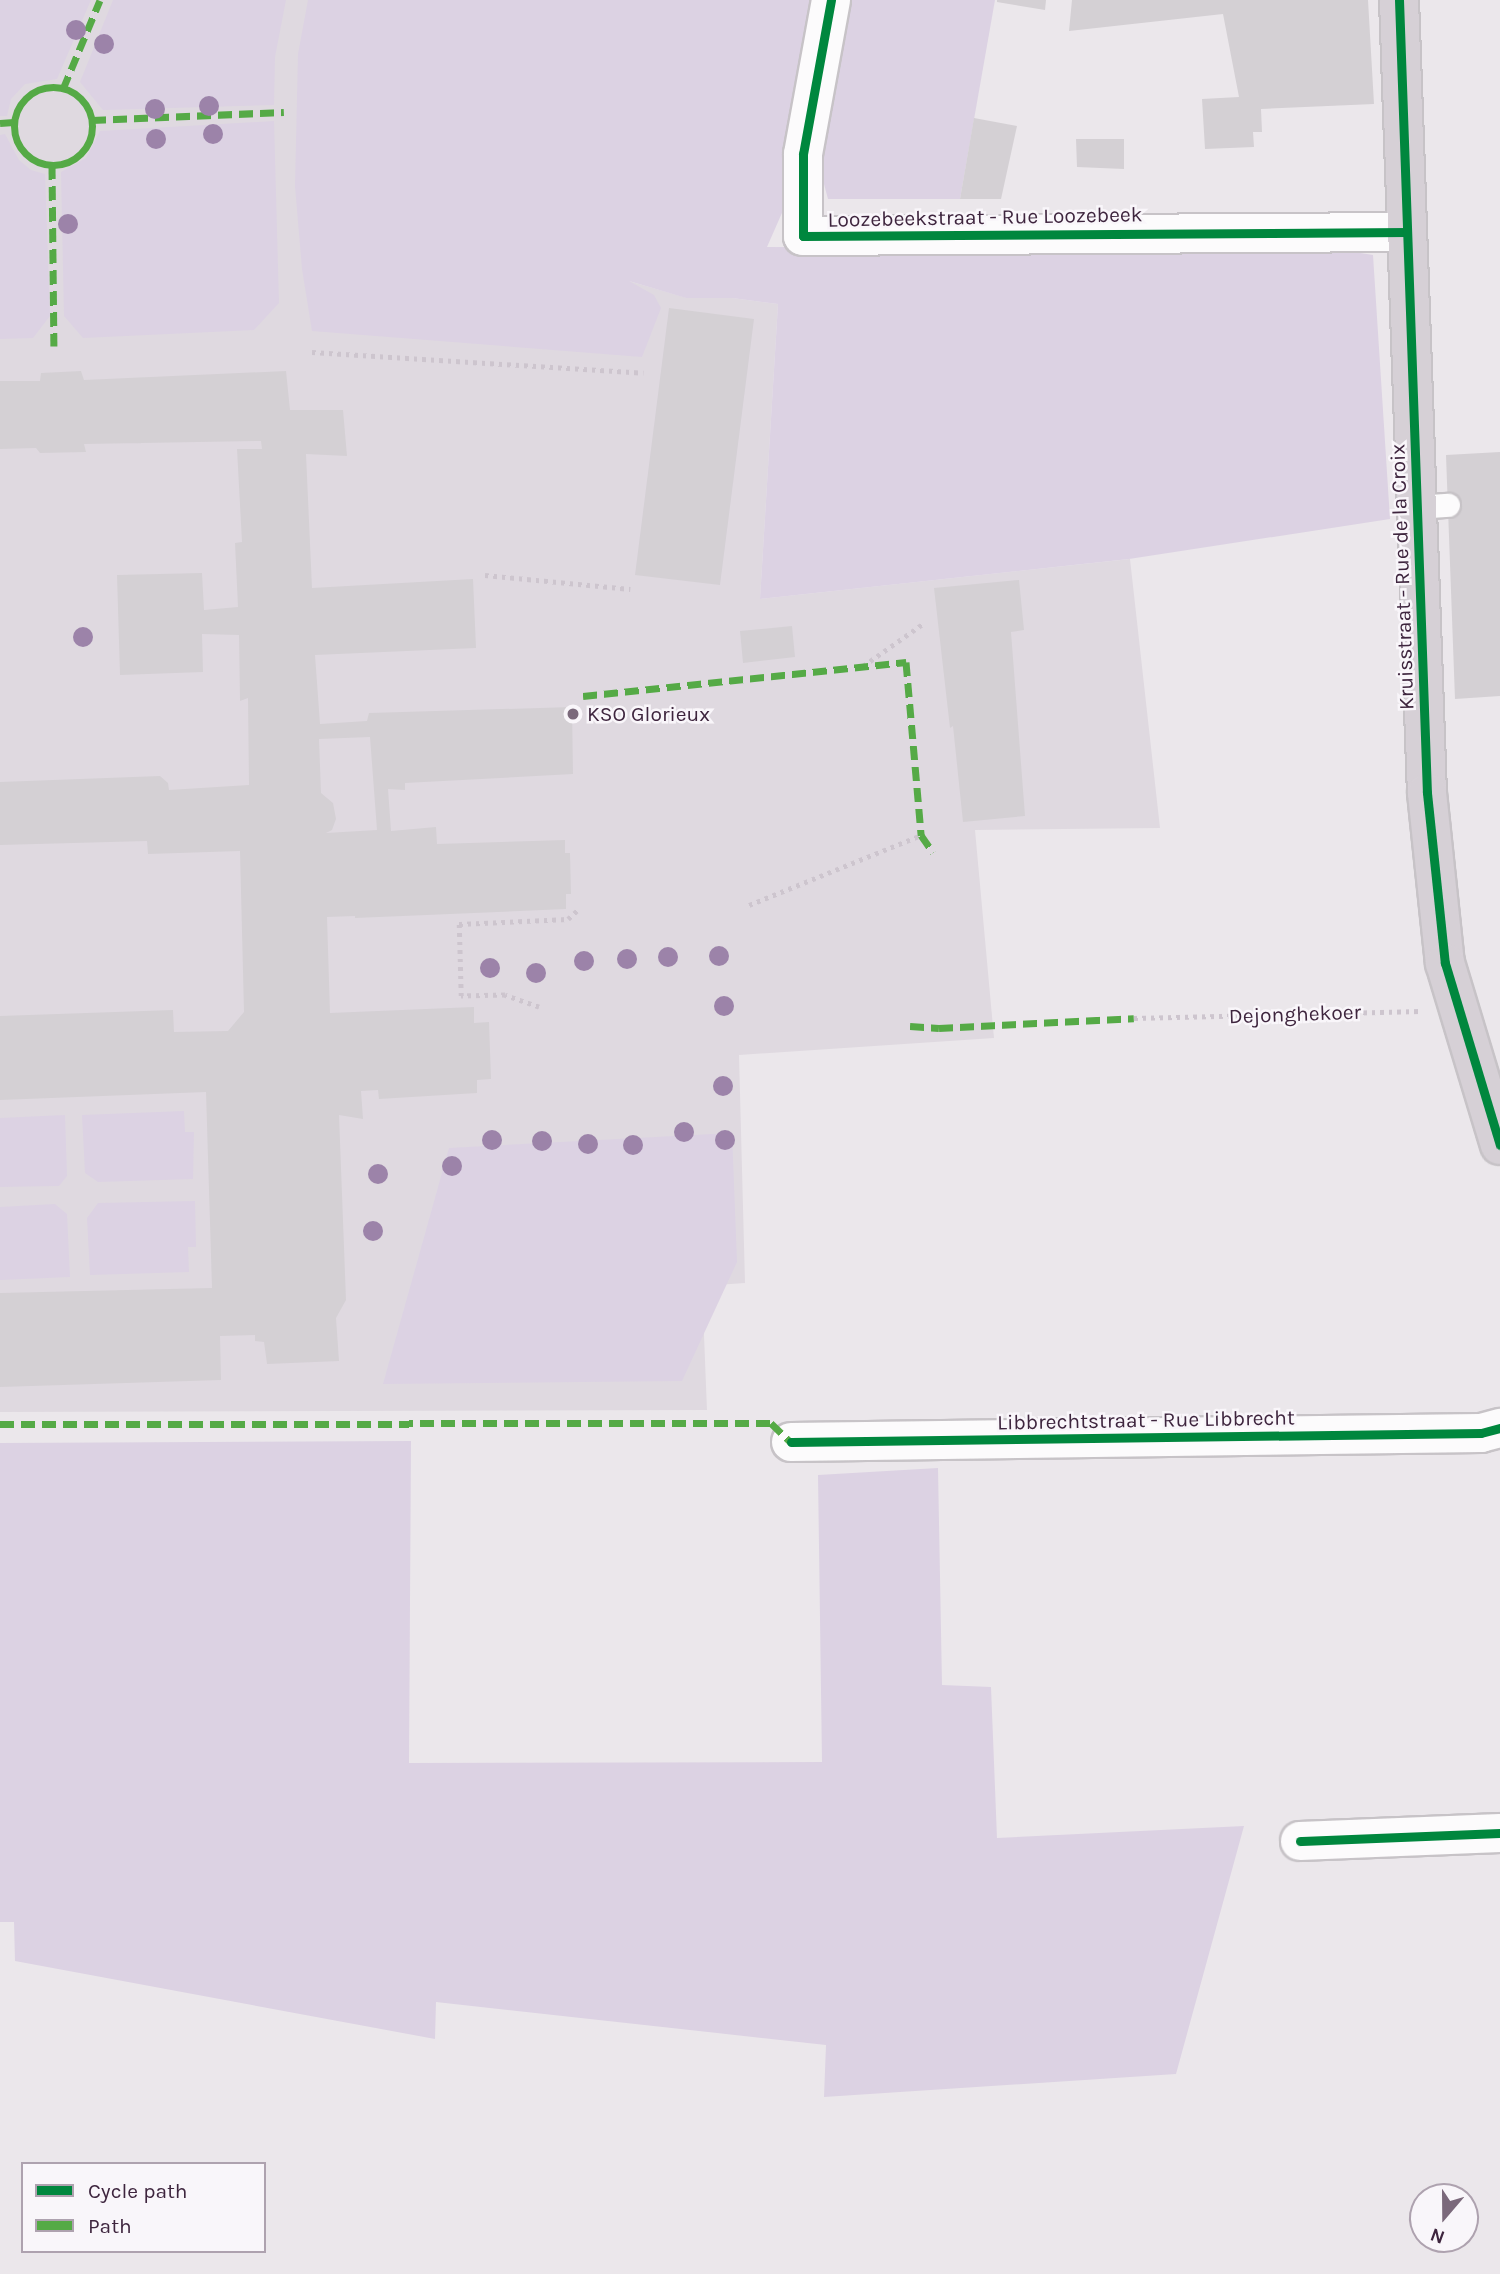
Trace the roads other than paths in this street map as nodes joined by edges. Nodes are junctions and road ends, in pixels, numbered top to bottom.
1 (831, 0) edge
2 (1399, 0) edge
3 (1407, 232) junction
4 (1500, 1144) edge
5 (1500, 1428) edge
6 (791, 1442) dead end
7 (1500, 1833) edge
8 (1300, 1841) dead end

1 - 3 street, Loozebeekstraat - Rue Loozebeek
2 - 3 main road, Kruisstraat - Rue de la Croix
3 - 4 main road, Kruisstraat - Rue de la Croix
5 - 6 street, Libbrechtstraat - Rue Libbrecht
7 - 8 street

